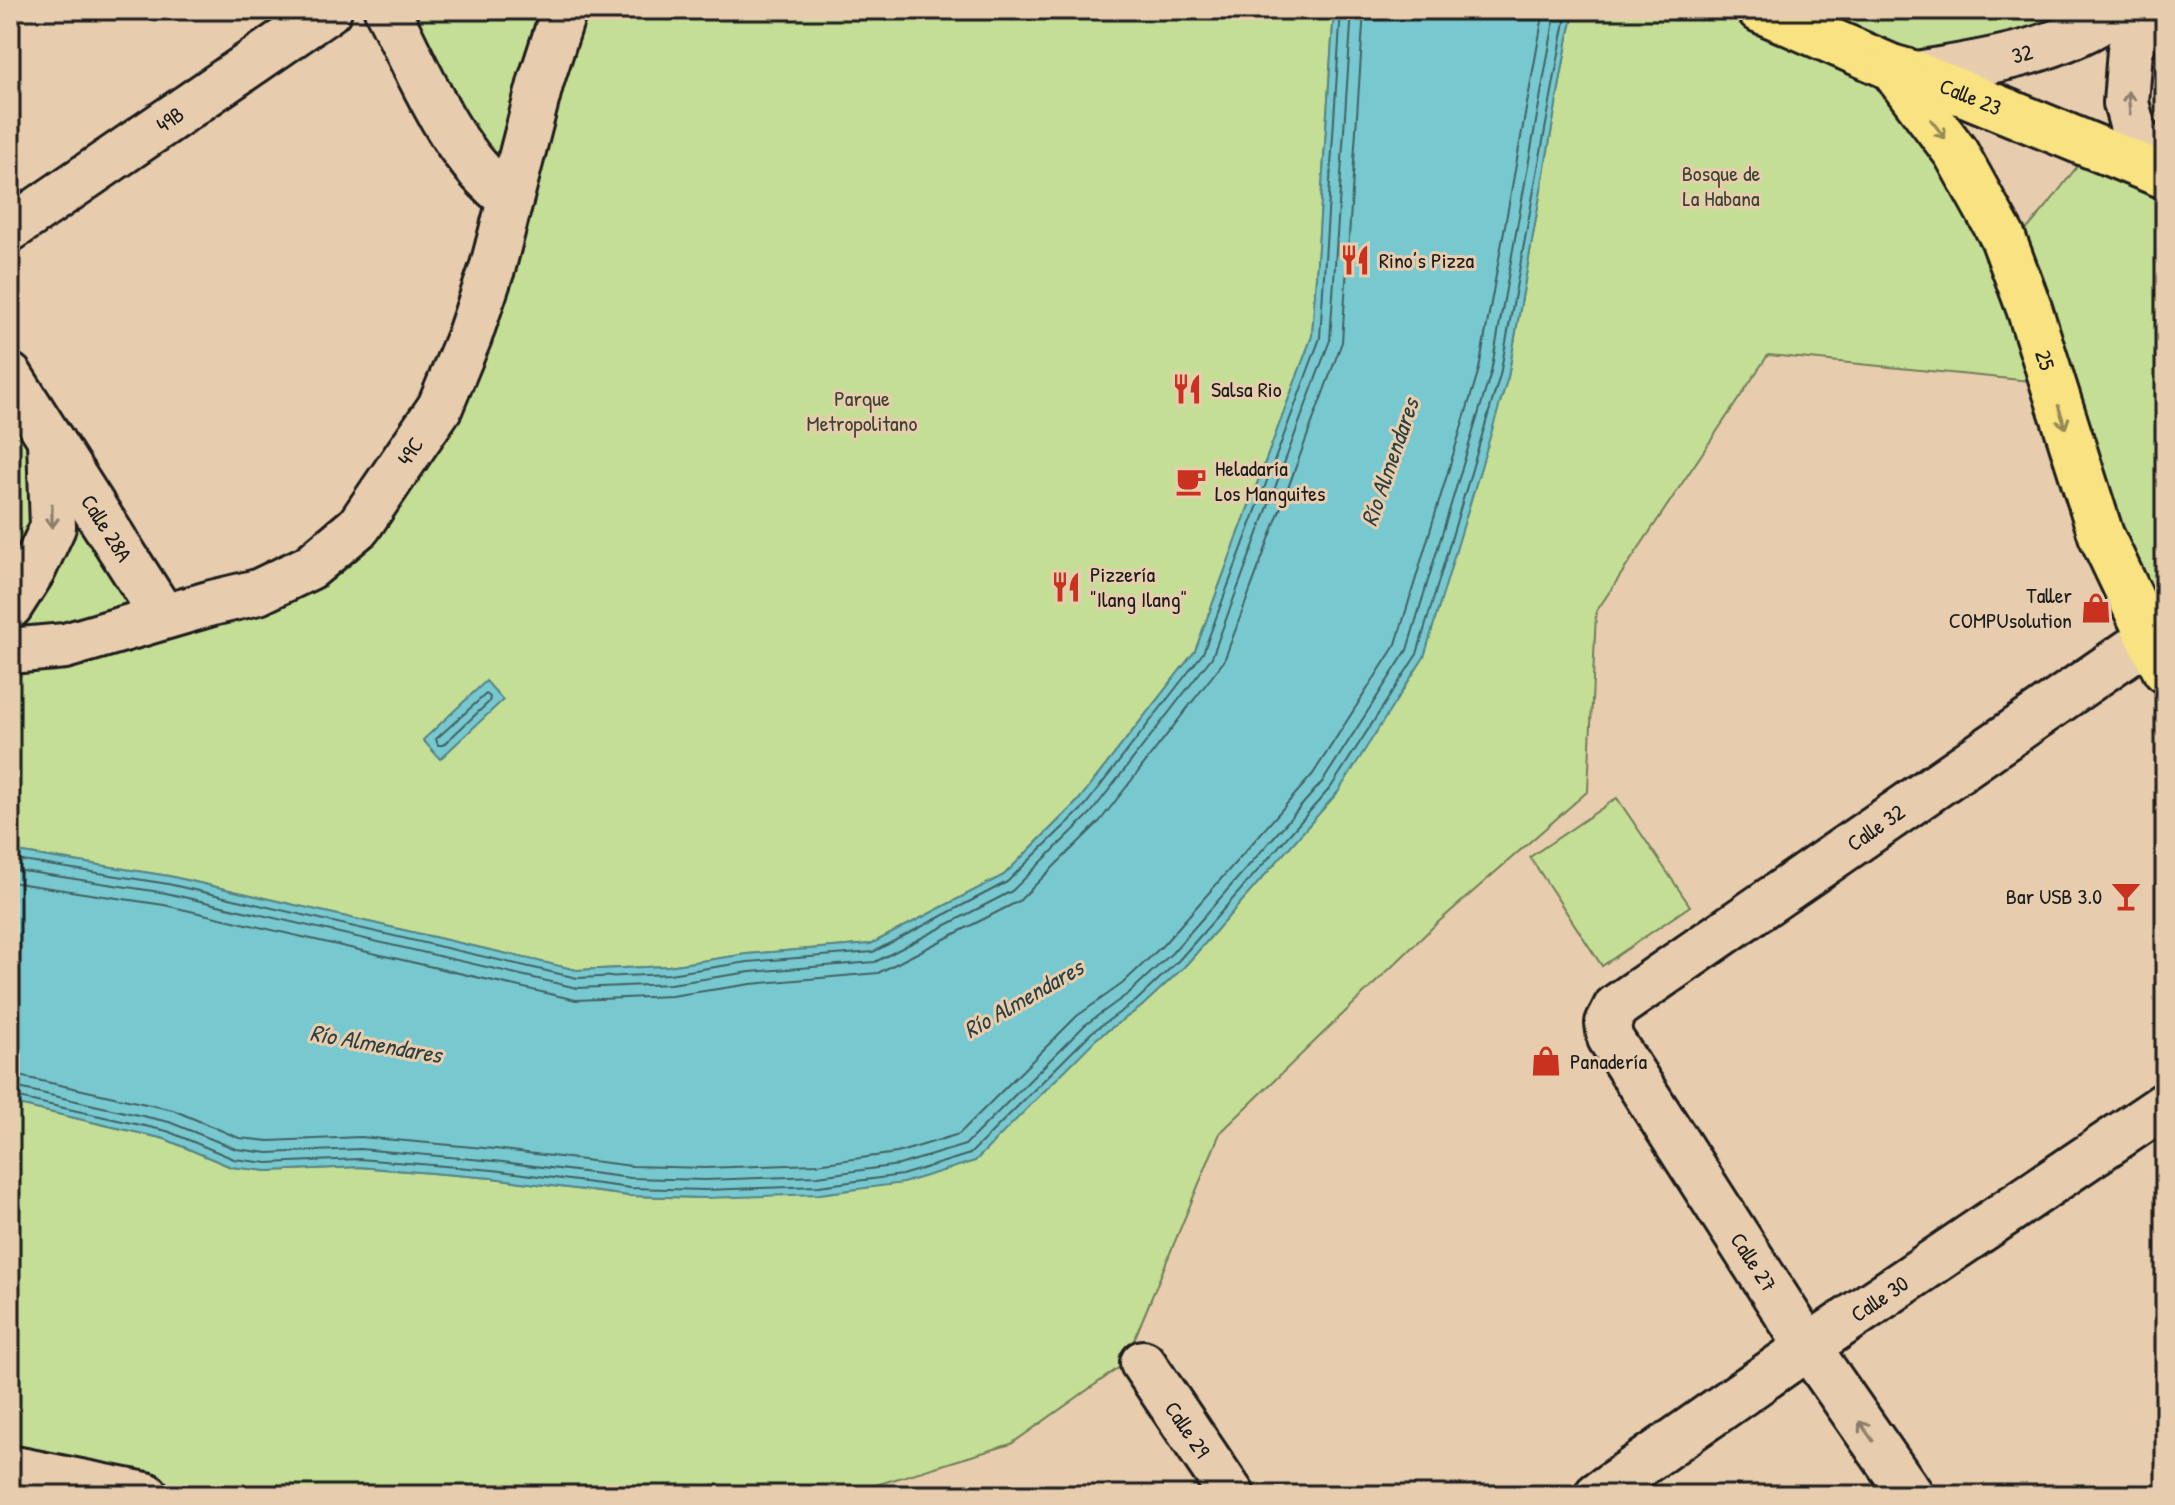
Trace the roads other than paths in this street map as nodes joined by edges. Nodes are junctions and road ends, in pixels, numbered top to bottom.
1 (329, 10) edge
2 (387, 10) edge
3 (564, 10) edge
4 (2119, 10) edge
5 (2149, 10) edge
6 (1770, 13) edge
7 (1904, 70) junction
8 (2162, 175) edge
9 (510, 199) junction
10 (10, 229) edge
11 (10, 376) edge
12 (50, 438) junction
13 (10, 606) edge
14 (163, 616) junction
15 (10, 651) edge
16 (2157, 655) edge
17 (1608, 1023) joint
18 (2165, 1105) edge
19 (1808, 1347) junction
20 (1143, 1363) dead end
21 (10, 1468) edge
22 (146, 1495) edge
23 (1232, 1495) edge
24 (1597, 1495) edge
25 (1911, 1495) edge

1 - 10 street, 49B
2 - 9 street
3 - 9 street, 49C
4 - 7 street, 32
8 -> 5 street
6 - 7 main road, Calle 23
7 - 8 main road, Calle 23
7 -> 16 main road, 25
9 - 14 street, 49C
11 - 12 street, Calle 28A
12 -> 13 street, Calle 28A
12 - 14 street, Calle 28A
14 - 15 street, 49C
16 - 17 street, Calle 32
17 - 19 street, Calle 27
18 - 19 street, Calle 30
19 - 24 street, Calle 30
25 -> 19 street, Calle 27
20 - 23 street, Calle 29
21 - 22 street

